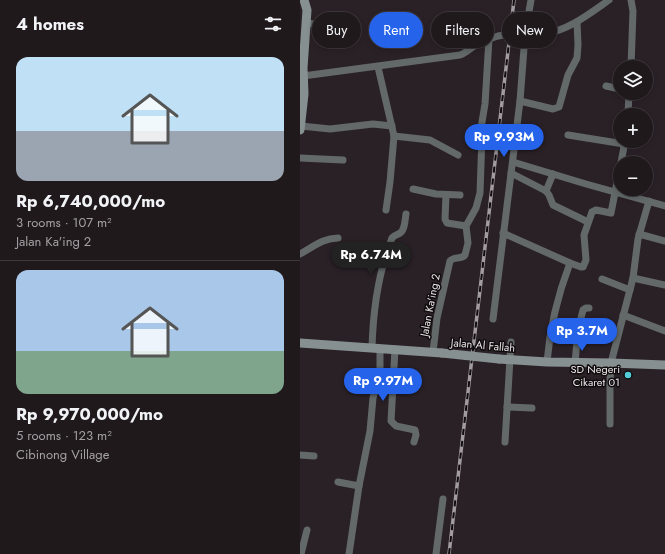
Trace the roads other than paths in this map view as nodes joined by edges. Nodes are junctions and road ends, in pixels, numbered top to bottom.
1 (304, 0) edge
2 (530, 0) edge
3 (609, 0) edge
4 (631, 0) edge
5 (528, 12) edge
6 (577, 22) junction
7 (307, 23) junction
8 (312, 24) edge
9 (557, 30) edge
10 (473, 48) edge
11 (488, 48) edge
12 (524, 48) edge
13 (631, 60) edge
14 (378, 67) junction
15 (302, 71) edge
16 (606, 86) dead end
17 (613, 88) edge
18 (520, 101) junction
19 (392, 126) junction
20 (300, 128) edge
21 (568, 134) dead end
22 (394, 136) junction
23 (613, 140) edge
24 (458, 155) dead end
25 (300, 158) edge
26 (343, 160) dead end
27 (513, 162) junction
28 (511, 173) junction
29 (553, 174) junction
30 (413, 189) dead end
31 (546, 191) junction
32 (613, 191) edge
33 (446, 195) junction
34 (460, 195) dead end
35 (615, 196) edge
36 (631, 196) edge
37 (649, 201) junction
38 (665, 206) edge
39 (386, 210) dead end
40 (406, 214) dead end
41 (588, 222) junction
42 (466, 226) junction
43 (503, 233) junction
44 (639, 234) junction
45 (338, 238) dead end
46 (665, 241) edge
47 (300, 254) edge
48 (570, 263) junction
49 (633, 278) junction
50 (602, 279) dead end
51 (665, 286) edge
52 (630, 290) junction
53 (589, 308) dead end
54 (623, 315) junction
55 (493, 319) dead end
56 (665, 331) edge
57 (511, 342) dead end
58 (300, 343) edge
59 (376, 348) junction
60 (395, 349) junction
61 (438, 353) junction
62 (510, 360) junction
63 (548, 362) junction
64 (575, 363) junction
65 (611, 363) junction
66 (665, 365) edge
67 (507, 407) junction
68 (532, 408) dead end
69 (610, 424) dead end
70 (414, 442) dead end
71 (505, 442) dead end
72 (300, 455) edge
73 (314, 456) dead end
74 (338, 482) dead end
75 (359, 486) junction
76 (443, 499) dead end
77 (307, 530) dead end
78 (301, 543) edge
79 (300, 554) edge
80 (349, 554) edge
81 (436, 554) edge

1 - 7 street
2 - 5 street
3 - 6 street
4 - 13 street
6 - 9 street
6 - 18 street
7 - 8 street
7 - 15 street
10 - 14 street
11 - 42 street
12 - 18 street
14 - 15 street
14 - 19 street
15 - 20 street
16 - 17 street
18 - 27 street
19 - 20 street
19 - 22 street
21 - 23 street
22 - 24 street
22 - 39 street
25 - 26 street
27 - 28 street
27 - 29 street
28 - 31 street
28 - 43 street
29 - 31 street
29 - 32 street
30 - 33 street
31 - 41 street
33 - 34 street
33 - 42 street
35 - 41 street
36 - 37 street
37 - 38 street
37 - 44 street
40 - 59 street
41 - 48 street
42 - 61 street, Jalan Ka'ing 2
43 - 48 street
43 - 55 street
44 - 46 street
44 - 49 street
45 - 47 street
48 - 63 street
49 - 51 street
49 - 52 street
50 - 52 street
52 - 54 street
53 - 64 street
54 - 56 street
54 - 65 street
57 - 62 street
58 - 59 street, Jalan Al Fallah
59 - 60 street, Jalan Al Fallah
59 - 75 street
60 - 61 street, Jalan Al Fallah
60 - 70 street
61 - 62 street, Jalan Al Fallah, bridge
62 - 63 street, Jalan Al Fallah
62 - 67 street
63 - 64 street, Jalan Al Fallah
64 - 65 street, Jalan Al Fallah
65 - 66 street, Jalan Al Fallah
65 - 69 street
67 - 68 street
67 - 71 street
72 - 73 street
74 - 75 street
75 - 80 street
76 - 81 street
77 - 78 street
78 - 79 street

